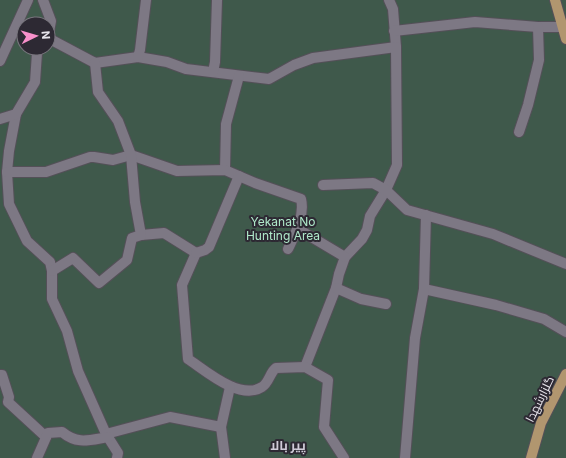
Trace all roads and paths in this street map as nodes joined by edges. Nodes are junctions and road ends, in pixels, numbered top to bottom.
1 (28, 0) edge
2 (43, 0) edge
3 (146, 0) edge
4 (217, 0) edge
5 (389, 0) edge
6 (555, 0) edge
7 (49, 16) edge
8 (538, 27) junction
9 (562, 27) junction
10 (394, 31) junction
11 (566, 39) edge
12 (56, 42) edge
13 (396, 47) junction
14 (37, 56) edge
15 (138, 58) junction
16 (0, 62) edge
17 (95, 63) junction
18 (213, 72) junction
19 (239, 76) junction
20 (16, 114) junction
21 (0, 119) edge
22 (518, 132) dead end
23 (131, 155) junction
24 (225, 170) junction
25 (7, 172) junction
26 (240, 176) junction
27 (323, 185) dead end
28 (386, 190) junction
29 (4, 205) edge
30 (426, 215) junction
31 (298, 229) junction
32 (141, 235) junction
33 (288, 249) dead end
34 (196, 253) junction
35 (345, 257) junction
36 (566, 264) edge
37 (52, 271) junction
38 (336, 288) junction
39 (424, 289) junction
40 (386, 304) dead end
41 (566, 332) edge
42 (305, 367) junction
43 (0, 374) edge
44 (566, 374) edge
45 (230, 387) junction
46 (221, 427) junction
47 (108, 436) junction
48 (46, 437) junction
49 (37, 458) edge
50 (117, 458) edge
51 (225, 458) edge
52 (344, 458) edge
53 (405, 458) edge
54 (531, 458) edge

1 - 16 street
2 - 7 street
3 - 15 street
4 - 18 street
5 - 10 street
6 - 9 main road
8 - 9 street
8 - 10 street
8 - 22 street
9 - 11 main road
10 - 13 street
12 - 17 street
13 - 19 street
13 - 28 street
14 - 20 street
15 - 17 street
15 - 18 street
17 - 23 street
18 - 19 street
19 - 24 street
20 - 21 street
20 - 25 street
23 - 24 street
23 - 25 street
23 - 32 street
24 - 26 street
25 - 29 street
26 - 31 street
26 - 34 street
27 - 28 street
28 - 30 street
28 - 35 street
29 - 37 street
30 - 36 street
30 - 39 street
31 - 33 street
31 - 35 street
32 - 34 street
32 - 37 street
34 - 45 street
35 - 38 street
37 - 47 street
38 - 40 street
38 - 42 street
39 - 41 street
39 - 53 street
42 - 45 street
42 - 52 street
43 - 48 street
44 - 54 main road, گلزارشهدا
45 - 46 street
46 - 47 street
46 - 51 street
47 - 48 street
47 - 50 street
48 - 49 street

